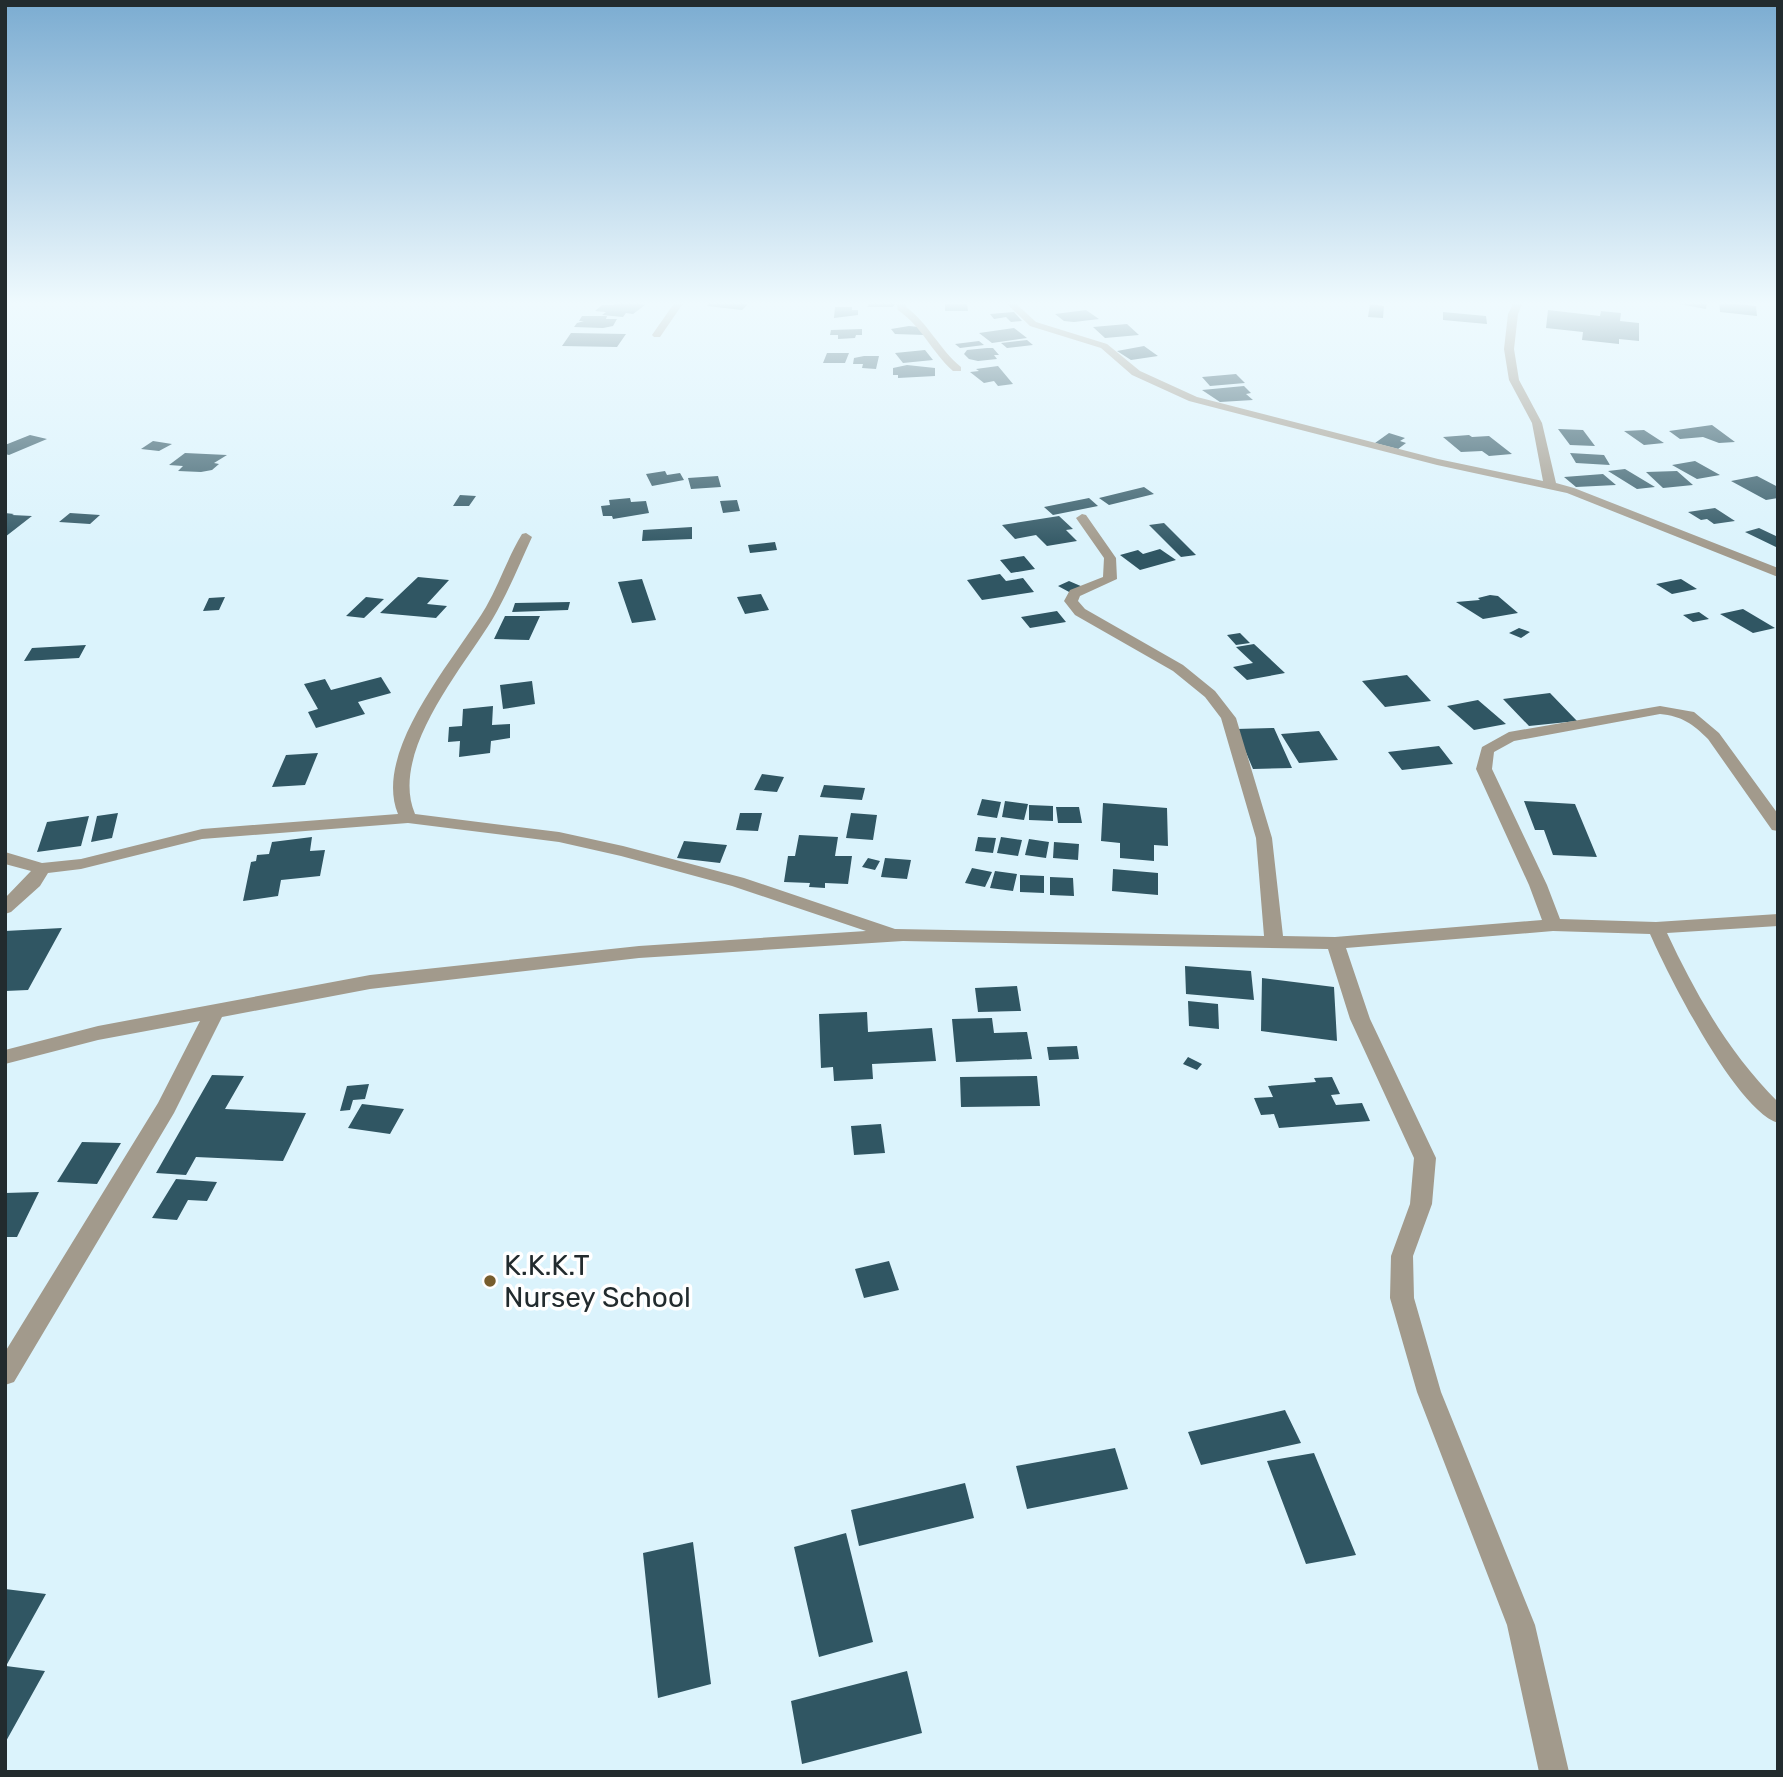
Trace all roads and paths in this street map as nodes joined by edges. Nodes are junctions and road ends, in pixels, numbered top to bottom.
1 (1157, 385) edge
2 (1517, 385) edge
3 (1550, 485) junction
4 (1082, 518) dead end
5 (526, 537) dead end
6 (1778, 573) edge
7 (408, 818) junction
8 (1778, 825) edge
9 (5, 857) edge
10 (42, 869) junction
11 (5, 908) edge
12 (1778, 920) edge
13 (1553, 925) junction
14 (1656, 928) junction
15 (903, 935) junction
16 (1274, 941) junction
17 (1335, 943) junction
18 (215, 1011) junction
19 (5, 1057) edge
20 (1778, 1115) edge
21 (5, 1374) edge
22 (1554, 1772) edge

1 - 3 street
2 - 3 street
3 - 6 street
4 - 16 street
5 - 7 street
7 - 10 street
7 - 15 street
8 - 13 street
9 - 10 street
10 - 11 street
12 - 14 street
13 - 14 street
13 - 17 street
14 - 20 street
15 - 16 street
15 - 18 street
16 - 17 street
17 - 22 street
18 - 19 street
18 - 21 street

